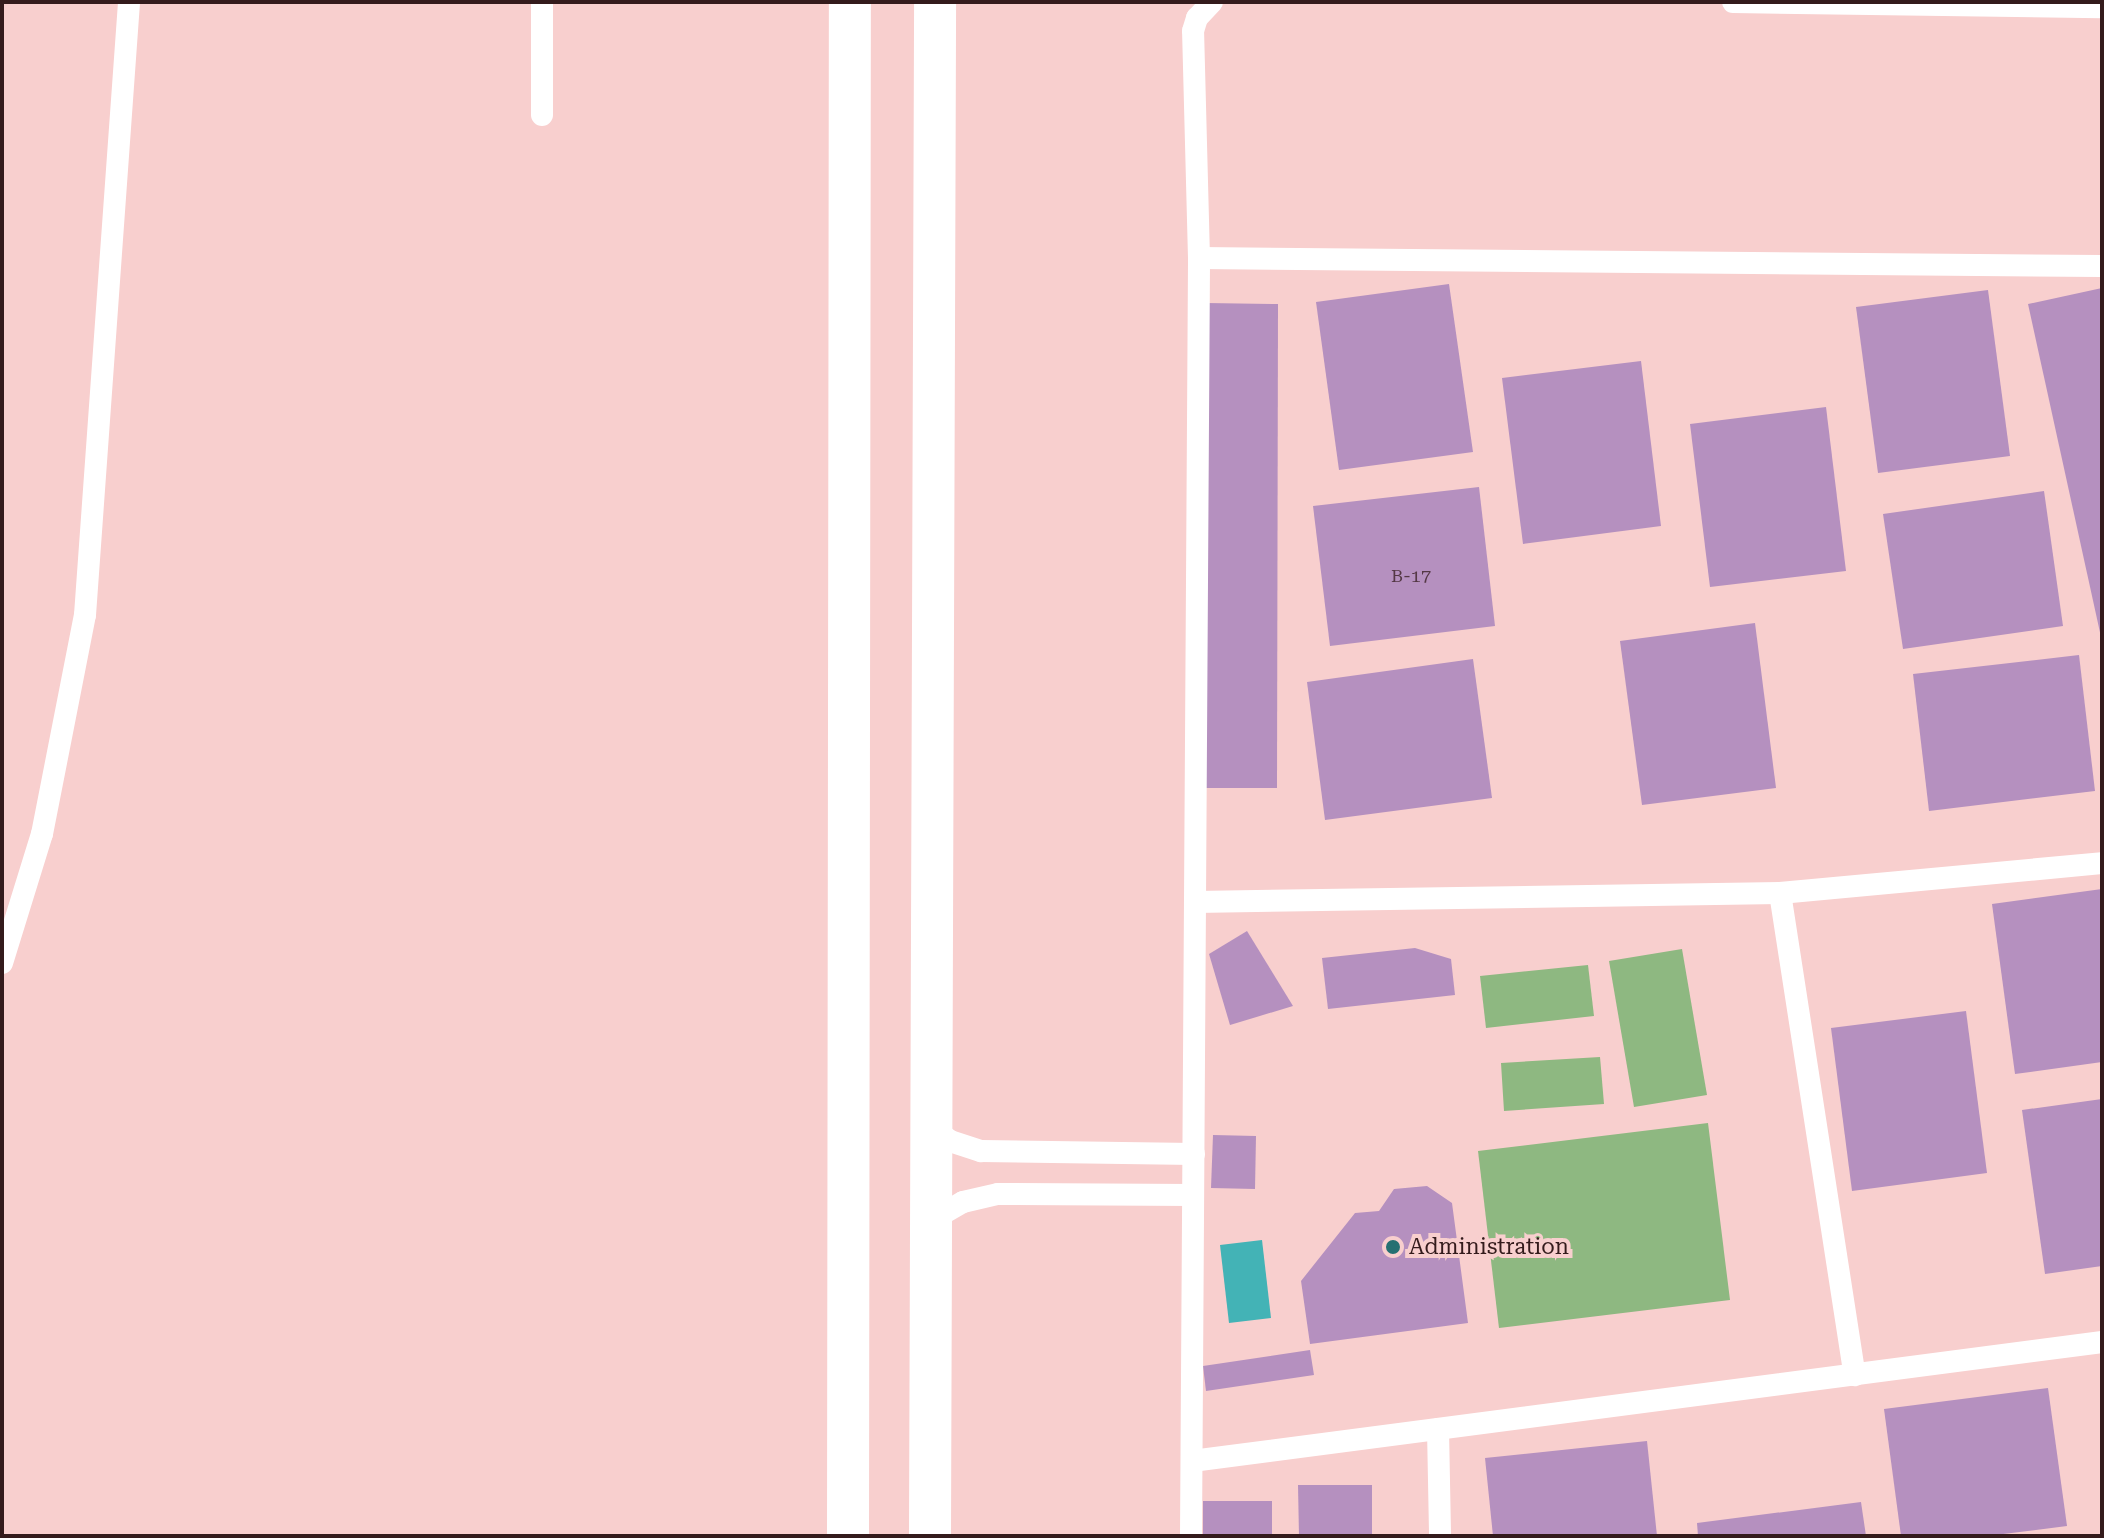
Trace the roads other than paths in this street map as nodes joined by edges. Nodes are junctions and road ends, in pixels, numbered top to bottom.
1 (129, 2) edge
2 (542, 2) edge
3 (850, 2) edge
4 (935, 2) edge
5 (1212, 2) edge
6 (1733, 2) edge
7 (2102, 7) edge
8 (542, 115) dead end
9 (1199, 258) junction
10 (2102, 266) edge
11 (2102, 863) edge
12 (1780, 893) junction
13 (1195, 902) junction
14 (2, 963) edge
15 (931, 1127) junction
16 (1194, 1154) junction
17 (1193, 1195) junction
18 (930, 1221) junction
19 (2102, 1342) edge
20 (1855, 1375) junction
21 (1438, 1429) junction
22 (1192, 1461) junction
23 (848, 1536) edge
24 (930, 1536) edge
25 (1191, 1536) edge
26 (1440, 1536) edge

1 - 14 lane
2 - 8 lane
3 - 23 street
4 - 15 street
5 - 9 lane
6 - 7 lane
9 - 10 lane
9 - 13 lane
11 - 12 lane
12 - 13 lane
12 - 20 lane
13 - 16 lane
15 - 16 lane
15 - 18 street
16 - 17 lane
17 - 18 lane
17 - 22 lane
18 - 24 street
19 - 20 lane
20 - 21 lane
21 - 22 lane
21 - 26 lane
22 - 25 lane

